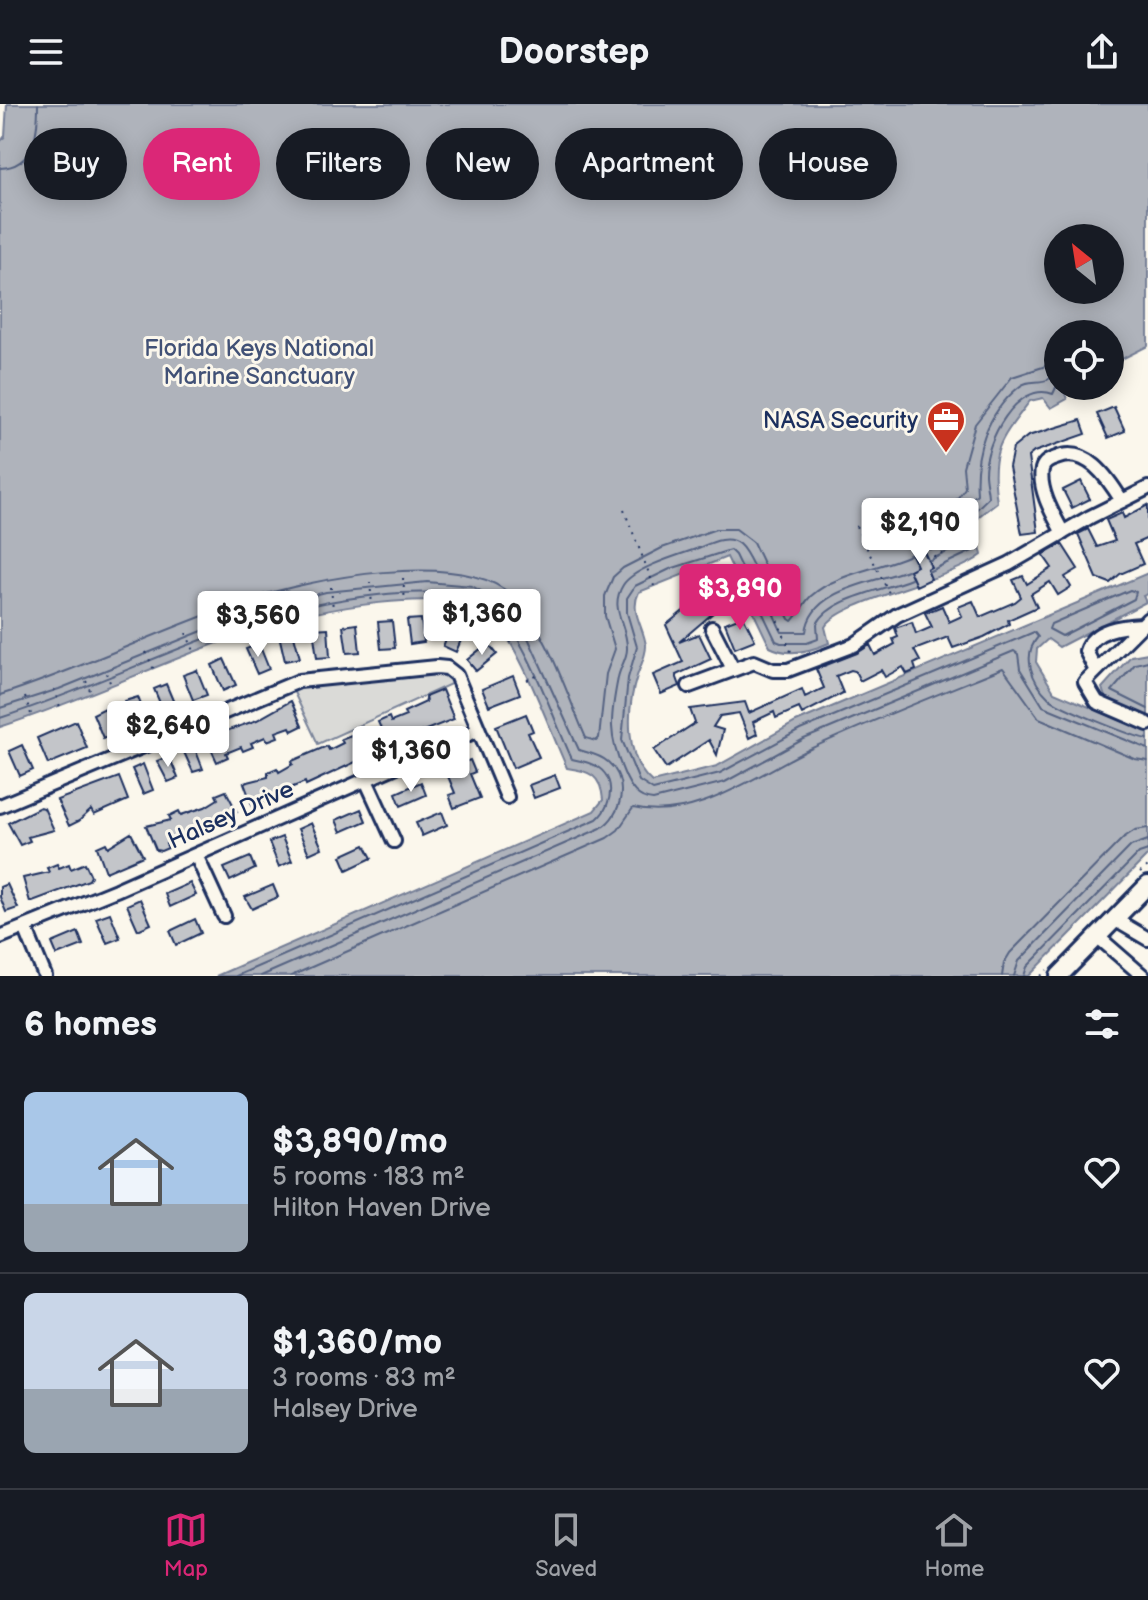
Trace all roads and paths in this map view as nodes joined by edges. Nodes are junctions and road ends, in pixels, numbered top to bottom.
1 (1148, 488) edge
2 (1122, 501) junction
3 (624, 510) dead end
4 (917, 519) dead end
5 (856, 526) dead end
6 (1063, 533) junction
7 (944, 553) dead end
8 (403, 578) dead end
9 (370, 582) dead end
10 (654, 586) dead end
11 (331, 587) dead end
12 (889, 593) dead end
13 (289, 597) dead end
14 (405, 602) dead end
15 (372, 605) dead end
16 (333, 609) dead end
17 (249, 611) dead end
18 (774, 613) dead end
19 (294, 619) dead end
20 (221, 622) dead end
21 (509, 622) dead end
22 (1146, 624) edge
23 (262, 627) dead end
24 (499, 627) dead end
25 (712, 628) dead end
26 (186, 633) dead end
27 (521, 638) dead end
28 (229, 639) dead end
29 (510, 642) dead end
30 (146, 652) dead end
31 (195, 653) dead end
32 (794, 658) dead end
33 (733, 669) junction
34 (154, 670) dead end
35 (1096, 671) junction
36 (106, 673) dead end
37 (539, 675) dead end
38 (527, 680) dead end
39 (86, 681) dead end
40 (689, 686) dead end
41 (112, 687) dead end
42 (54, 689) dead end
43 (92, 695) dead end
44 (25, 697) dead end
45 (60, 707) dead end
46 (32, 717) dead end
47 (1148, 724) edge
48 (478, 730) junction
49 (366, 780) junction
50 (507, 797) dead end
51 (0, 806) edge
52 (394, 841) dead end
53 (196, 855) junction
54 (1148, 885) edge
55 (224, 916) dead end
56 (1114, 919) junction
57 (25, 927) junction
58 (1097, 936) junction
59 (0, 937) edge
60 (1148, 939) edge
61 (1121, 957) junction
62 (1066, 974) edge
63 (45, 976) edge
64 (1130, 976) edge
65 (1143, 976) edge

1 - 2 street
2 - 6 street
2 - 6 street
3 - 10 path
4 - 7 path
5 - 12 path
6 - 33 street
8 - 14 path
9 - 15 path
11 - 16 path
13 - 19 path
17 - 23 path
18 - 32 path
20 - 28 path
21 - 24 path
22 - 35 street
22 - 35 street
25 - 33 street
26 - 31 path
27 - 29 path
30 - 34 path
33 - 40 street
35 - 47 street
36 - 41 path
37 - 38 path
39 - 43 path
42 - 45 path
44 - 46 path
48 - 49 street, Halsey Drive
48 - 50 street
48 - 51 street
49 - 52 street
49 - 53 street, Halsey Drive
53 - 55 street
53 - 57 street, Halsey Drive
54 - 56 main road
56 - 58 main road
56 - 60 street
57 - 59 street, Halsey Drive
57 - 63 street
58 - 61 street
58 - 62 main road
61 - 64 street
61 - 65 street

